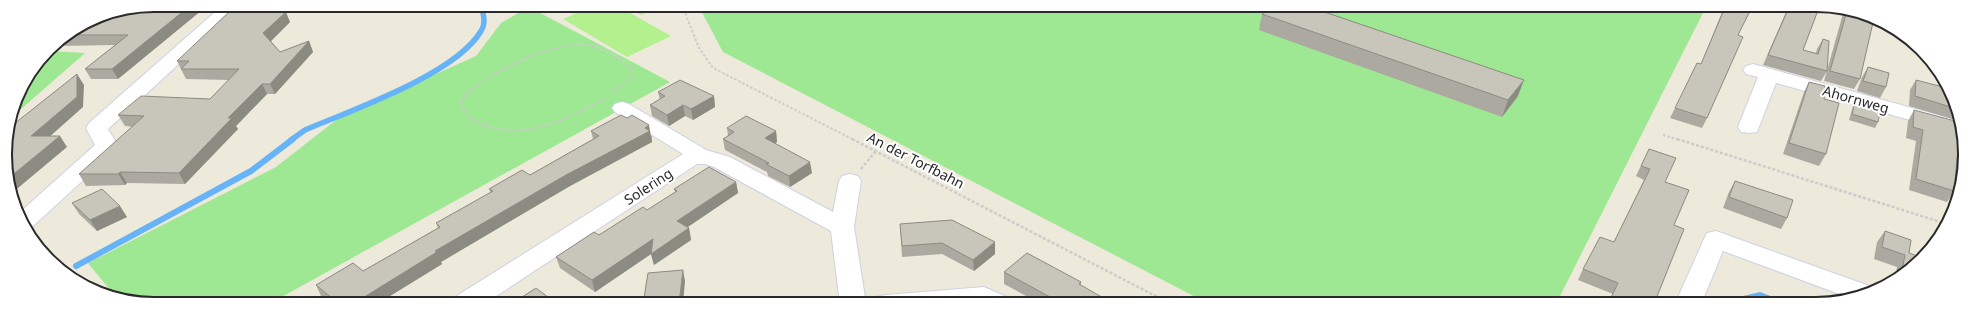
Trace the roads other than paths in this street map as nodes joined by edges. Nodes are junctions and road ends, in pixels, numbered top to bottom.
1 (226, 12) edge
2 (614, 103) road end
3 (1955, 127) edge
4 (1749, 128) dead end
5 (698, 158) junction
6 (850, 181) road end
7 (26, 215) edge
8 (842, 227) junction
9 (1856, 291) edge
10 (475, 297) edge
11 (851, 297) edge
12 (972, 297) edge
13 (986, 297) edge
14 (1691, 297) edge

1 - 7 street
2 - 5 street
3 - 4 street, Ahornweg
5 - 8 street
5 - 10 street, Solering
6 - 8 street
8 - 11 street
9 - 14 street
12 - 13 street

